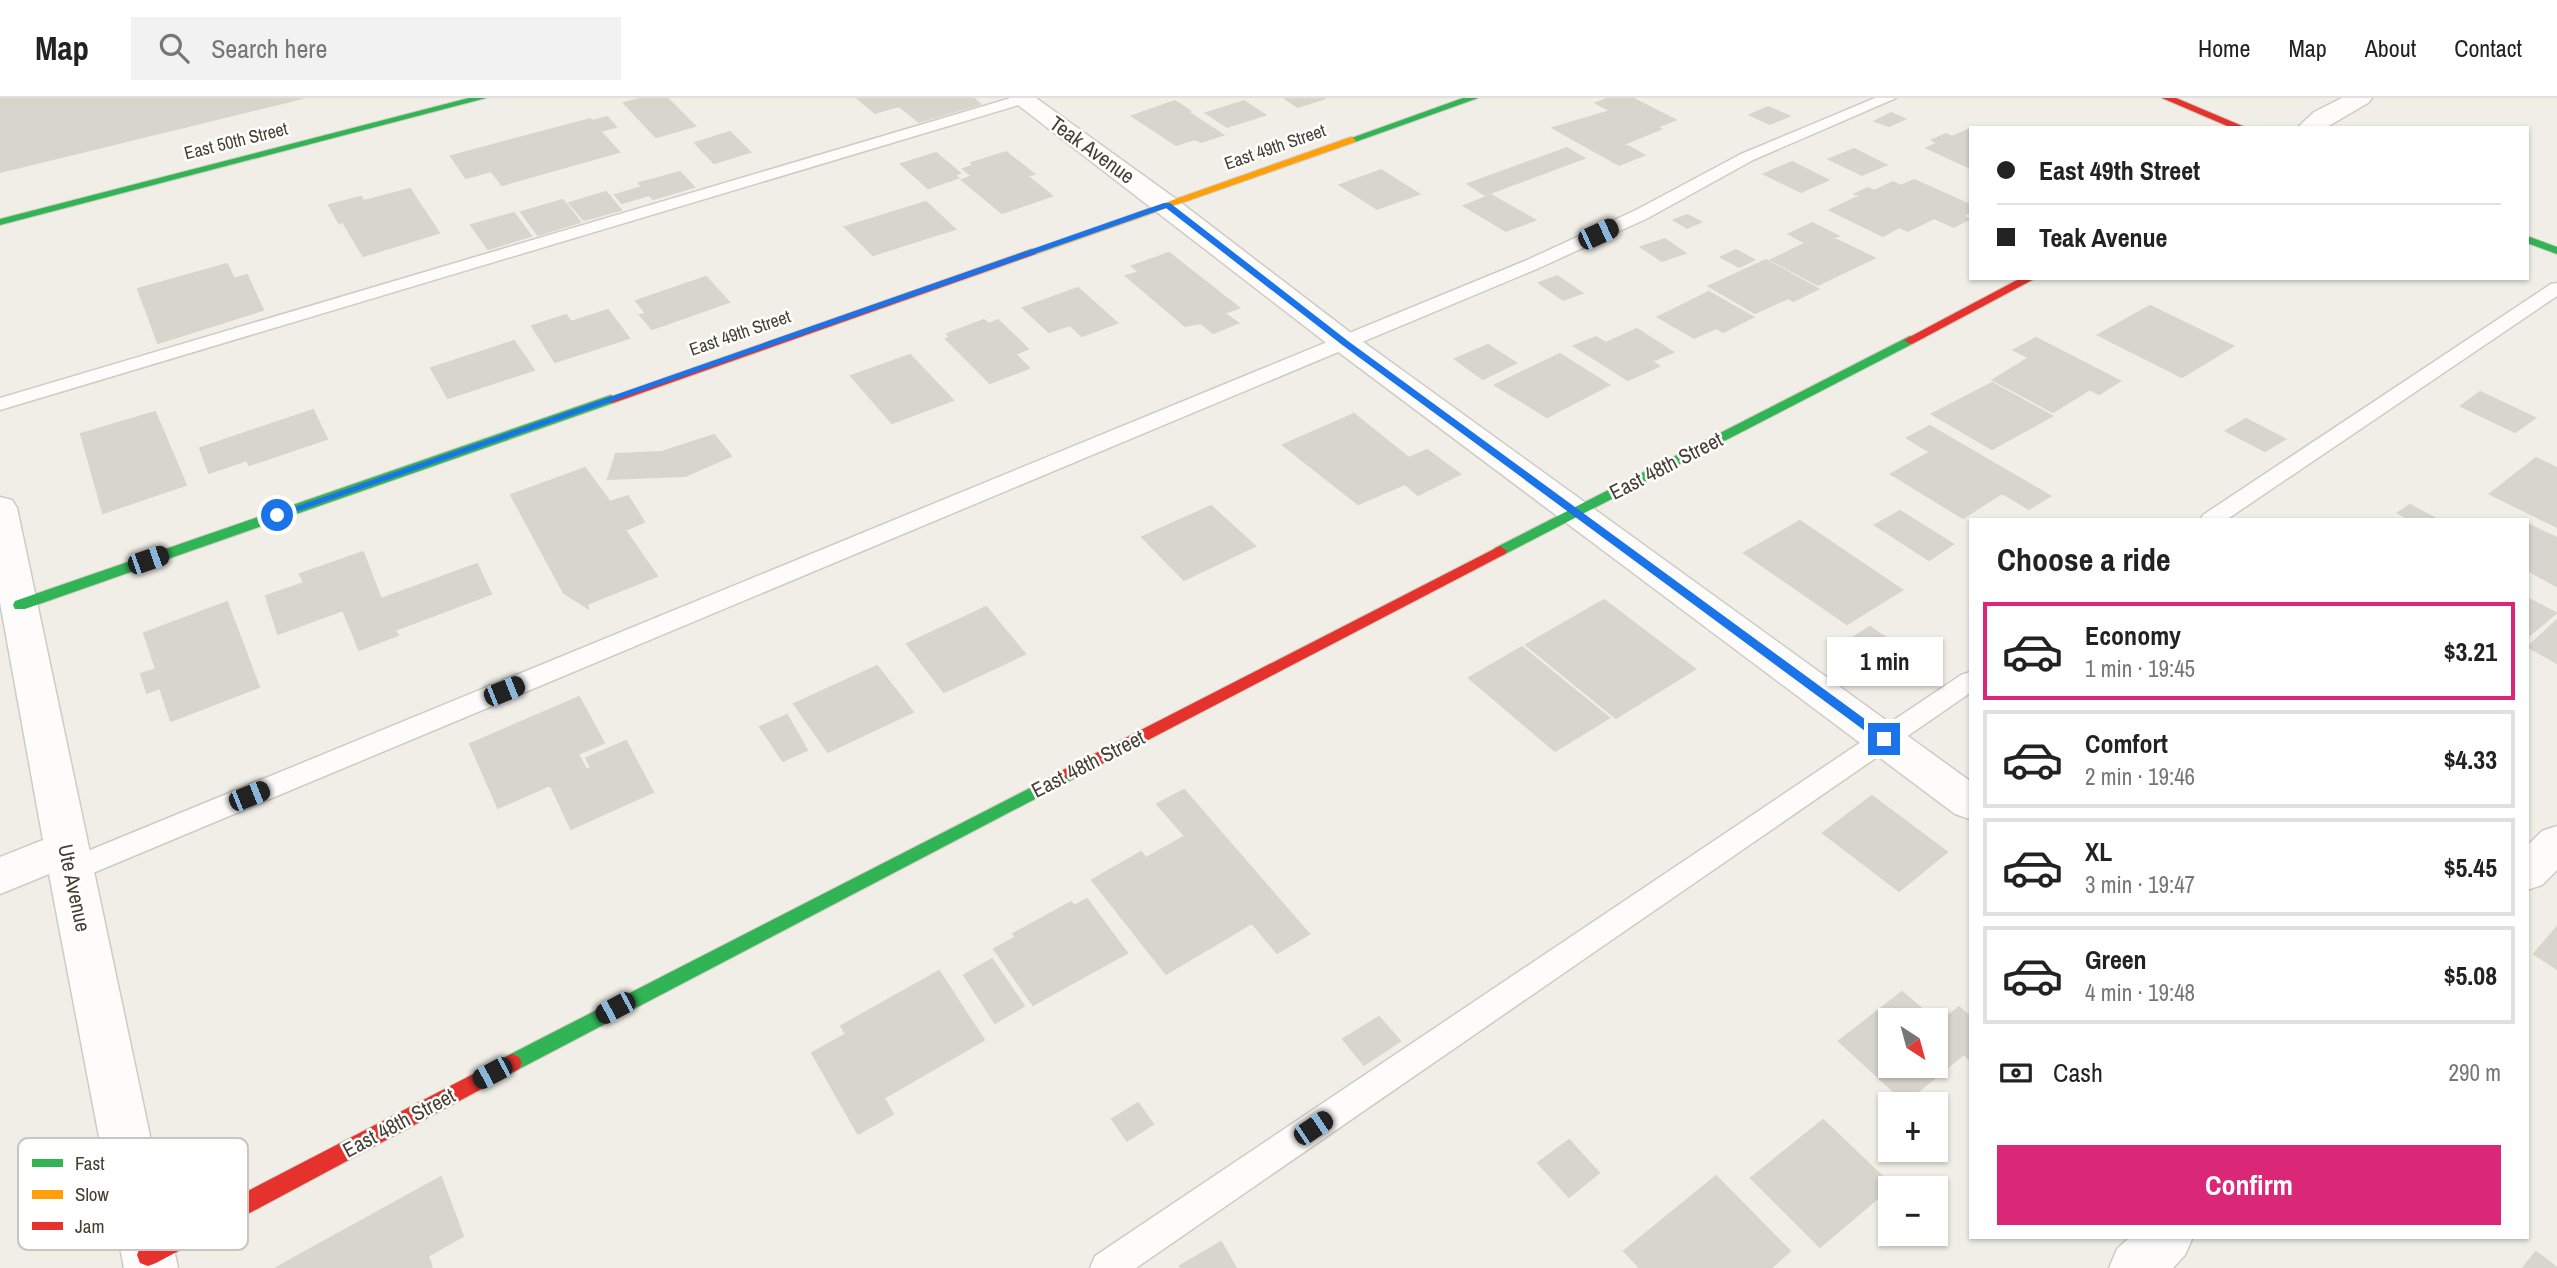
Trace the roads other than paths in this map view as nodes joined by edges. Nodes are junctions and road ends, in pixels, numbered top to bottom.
1 (481, 98) edge
2 (1024, 98) edge
3 (1473, 98) edge
4 (1888, 98) edge
5 (2167, 98) edge
6 (2360, 98) edge
7 (2237, 126) edge
8 (2312, 126) edge
9 (1167, 205) junction
10 (0, 222) edge
11 (2529, 240) edge
12 (2557, 251) edge
13 (2026, 280) edge
14 (2557, 288) edge
15 (1345, 342) junction
16 (0, 404) edge
17 (0, 508) edge
18 (1576, 513) junction
19 (2214, 518) edge
20 (20, 605) junction
21 (1969, 682) edge
22 (1884, 739) junction
23 (1969, 802) edge
24 (2557, 843) edge
25 (68, 860) junction
26 (2529, 871) edge
27 (0, 876) edge
28 (125, 1138) edge
29 (248, 1209) edge
30 (2165, 1239) edge
31 (172, 1250) edge
32 (150, 1262) edge
33 (1107, 1268) edge
34 (2136, 1268) edge

1 - 10 street, East 50th Street
2 - 9 street, Teak Avenue
2 - 16 lane
3 - 9 street, East 49th Street
4 - 15 lane
5 - 7 street
6 - 8 street
9 - 15 street, Teak Avenue
9 - 20 street, East 49th Street
11 - 12 street
13 - 18 street, East 48th Street
14 - 19 lane
15 - 18 street, Teak Avenue
15 - 25 lane
17 - 20 street, Ute Avenue
18 - 22 street, Teak Avenue
18 - 29 street, East 48th Street
20 - 25 street, Ute Avenue
21 - 22 lane
22 - 23 street, Teak Avenue
22 - 33 lane
24 - 26 street
25 - 27 street
25 - 28 street, Ute Avenue
30 - 34 street
31 - 32 street, East 48th Street

